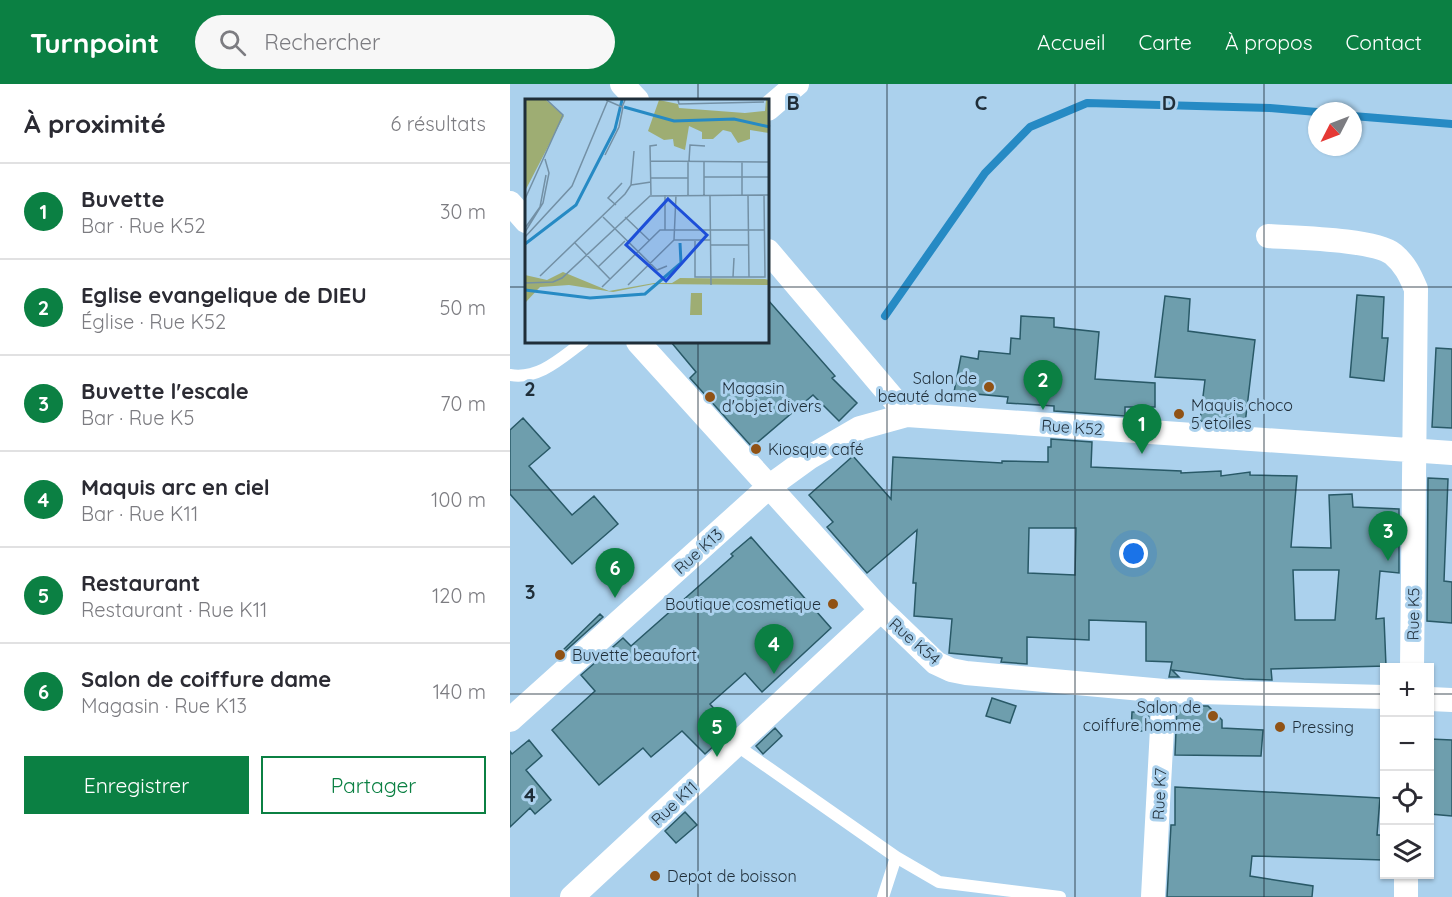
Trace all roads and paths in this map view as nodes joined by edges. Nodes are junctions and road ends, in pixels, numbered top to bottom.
1 (622, 84) edge
2 (796, 84) edge
3 (636, 99) edge
4 (770, 108) edge
5 (510, 203) edge
6 (525, 220) edge
7 (1268, 236) dead end
8 (770, 253) edge
9 (581, 344) edge
10 (640, 344) edge
11 (510, 375) edge
12 (907, 415) junction
13 (1415, 452) junction
14 (1452, 453) edge
15 (770, 486) junction
16 (881, 610) junction
17 (1412, 663) edge
18 (1164, 691) junction
19 (1380, 697) edge
20 (1434, 699) edge
21 (1452, 700) edge
22 (510, 720) edge
23 (736, 745) junction
24 (896, 857) junction
25 (1406, 879) edge
26 (572, 897) edge
27 (883, 897) edge
28 (1060, 897) edge
29 (1153, 897) edge
30 (1406, 897) edge

1 - 3 street
2 - 4 street
5 - 6 street
7 - 13 street, Rue K5
8 - 12 street
9 - 11 lane
10 - 15 street, Rue K54
12 - 13 street, Rue K52
12 - 15 street, Rue K13
13 - 14 street, Rue K52
13 - 17 street, Rue K5
15 - 16 street, Rue K54
15 - 22 street, Rue K13
16 - 18 street, Rue K54
16 - 23 street, Rue K11
18 - 19 street, Rue K54
18 - 29 street, Rue K7
20 - 21 street
23 - 24 lane
23 - 26 street, Rue K11
24 - 27 lane
24 - 28 lane
25 - 30 street

